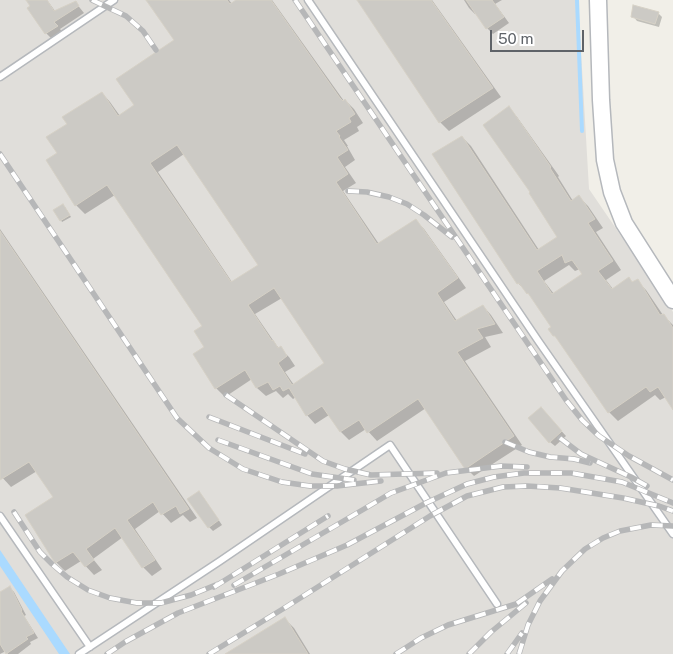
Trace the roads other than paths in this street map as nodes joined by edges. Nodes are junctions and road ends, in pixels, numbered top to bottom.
1 (114, 0) edge
2 (308, 0) edge
3 (598, 0) edge
4 (0, 77) edge
5 (673, 300) edge
6 (0, 516) edge
7 (673, 534) edge
8 (497, 604) dead end
9 (90, 647) junction
10 (79, 654) edge

1 - 4 lane
2 - 7 lane
3 - 5 street
6 - 9 lane
8 - 9 lane
9 - 10 lane

